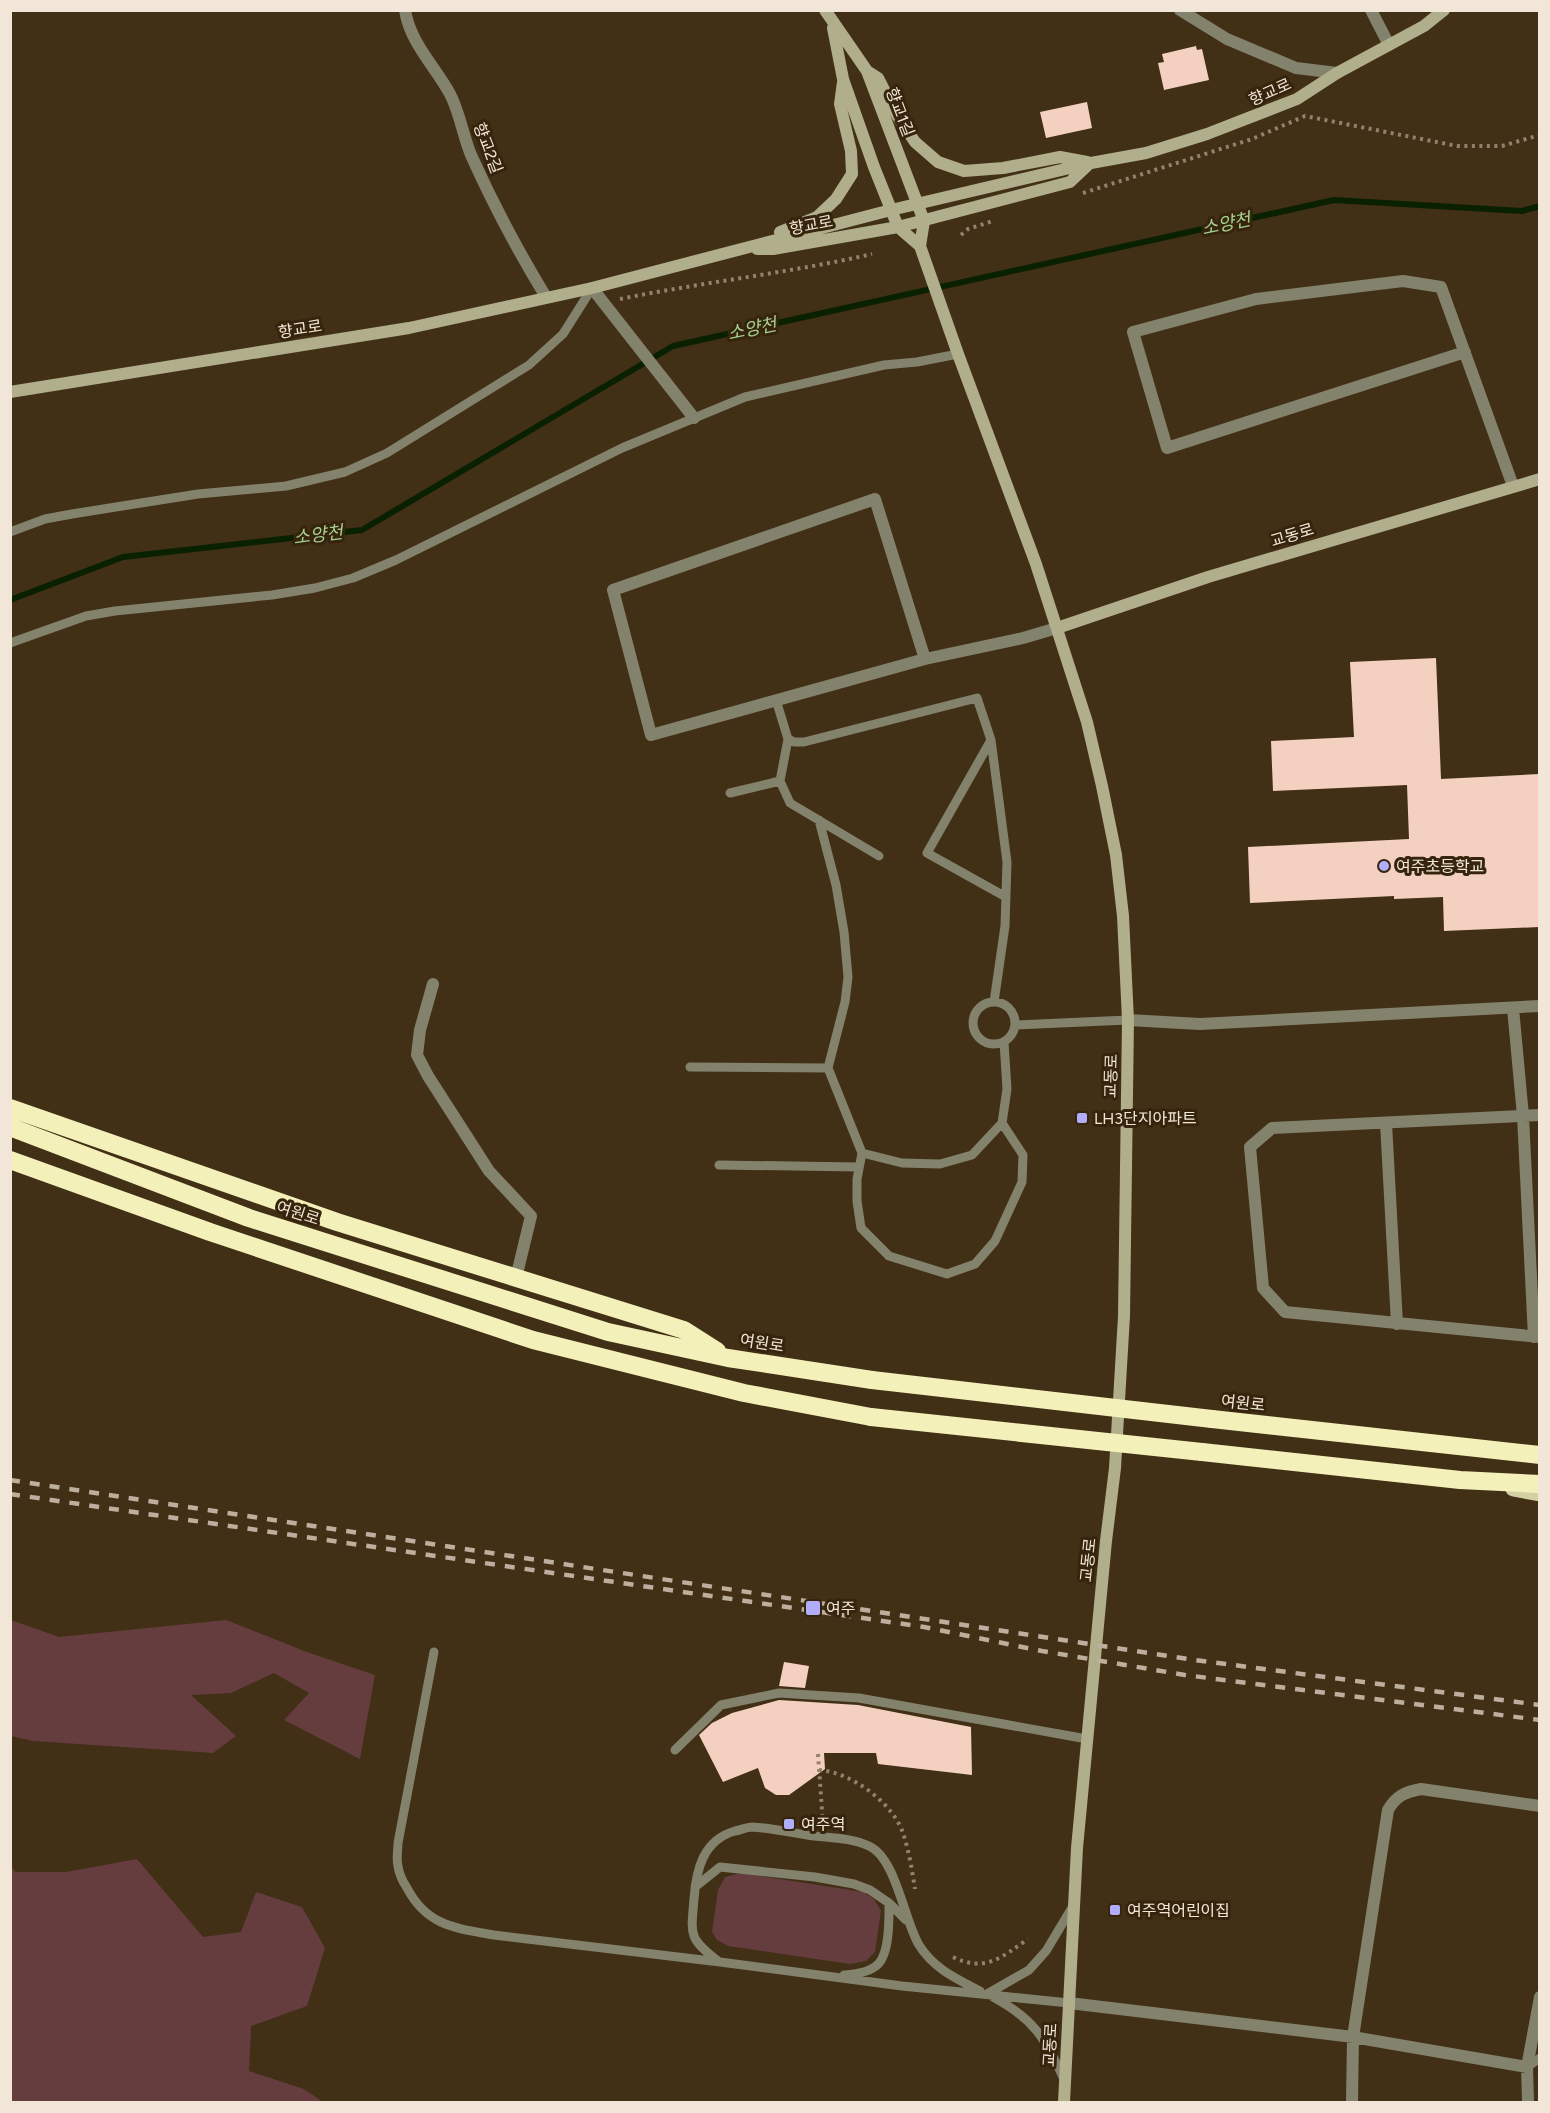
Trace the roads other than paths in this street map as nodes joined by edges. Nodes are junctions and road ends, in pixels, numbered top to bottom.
1 (405, 10) edge
2 (825, 10) edge
3 (1180, 10) edge
4 (1371, 10) edge
5 (1444, 10) edge
6 (832, 23) junction
7 (1389, 45) junction
8 (867, 71) junction
9 (1337, 73) junction
10 (843, 79) junction
11 (1091, 163) junction
12 (917, 204) junction
13 (891, 210) junction
14 (924, 221) junction
15 (898, 228) junction
16 (920, 246) junction
17 (740, 249) junction
18 (592, 288) junction
19 (546, 297) junction
20 (956, 348) junction
21 (1465, 352) junction
22 (10, 392) edge
23 (691, 412) junction
24 (1539, 479) edge
25 (1513, 486) junction
26 (10, 532) edge
27 (1057, 628) junction
28 (10, 643) edge
29 (926, 659) junction
30 (776, 700) junction
31 (788, 739) junction
32 (991, 740) junction
33 (780, 780) junction
34 (730, 794) dead end
35 (819, 820) junction
36 (879, 856) dead end
37 (1006, 897) junction
38 (433, 984) dead end
39 (994, 1002) junction
40 (1539, 1006) edge
41 (1513, 1008) junction
42 (1128, 1020) junction
43 (1015, 1025) junction
44 (1004, 1042) junction
45 (690, 1066) dead end
46 (828, 1068) junction
47 (10, 1108) edge
48 (1539, 1115) edge
49 (1523, 1116) junction
50 (1002, 1123) junction
51 (1386, 1123) junction
52 (10, 1127) edge
53 (862, 1153) junction
54 (10, 1160) edge
55 (719, 1165) dead end
56 (858, 1167) junction
57 (516, 1278) junction
58 (1398, 1324) junction
59 (1537, 1337) edge
60 (728, 1358) junction
61 (1539, 1448) edge
62 (1515, 1452) junction
63 (1539, 1455) edge
64 (1460, 1480) junction
65 (1539, 1484) edge
66 (1539, 1494) edge
67 (434, 1652) dead end
68 (1087, 1740) junction
69 (675, 1750) dead end
70 (1539, 1806) edge
71 (694, 1888) junction
72 (889, 1903) junction
73 (1074, 1904) junction
74 (908, 1922) junction
75 (720, 1962) junction
76 (833, 1977) junction
77 (987, 1994) junction
78 (1539, 1997) edge
79 (1068, 2003) junction
80 (1353, 2037) junction
81 (1539, 2058) edge
82 (1527, 2067) junction
83 (1065, 2082) junction
84 (1064, 2103) edge
85 (1352, 2103) edge
86 (1528, 2103) edge

1 - 19 street, 향교2길
2 - 6 street, 향교1길
3 - 9 street
4 - 7 street
5 - 7 street, 향교로
6 - 8 street, 향교1길
6 - 10 street, 향교1길
7 - 9 street, 향교로
8 - 11 street
8 - 12 street, 향교1길
9 - 11 street, 향교로
10 - 13 street, 향교1길
10 - 17 street
11 - 12 street, 향교로
11 - 14 street, 향교로
12 - 13 street, 향교로
12 - 14 street, 향교1길
13 - 15 street, 향교1길
13 - 17 street, 향교로
14 - 15 street, 향교로
14 - 16 street
15 - 16 street
15 - 17 street, 향교로
16 - 20 street, 교동로
17 - 18 street, 향교로
18 - 19 street, 향교로
18 - 23 street
18 - 26 lane
19 - 22 street, 향교로
20 - 23 lane
20 - 27 street, 교동로
21 - 21 street
21 - 25 street
23 - 28 lane
24 - 25 street, 교동로
25 - 27 street, 교동로
27 - 29 street
27 - 42 street, 교동로
29 - 30 street
29 - 30 street
30 - 31 lane
31 - 32 lane
31 - 33 lane
32 - 37 lane
32 - 37 lane
33 - 34 lane
33 - 35 lane
35 - 36 lane
35 - 46 lane
37 - 39 lane
38 - 57 street
39 - 43 lane
39 - 44 lane
40 - 41 street
41 - 42 street
41 - 49 street
42 - 43 lane
42 - 68 street, 교동로
43 - 44 lane
44 - 50 lane
45 - 46 lane
46 - 53 lane
47 - 57 highway
48 - 49 street
49 - 51 street
49 - 59 street
50 - 53 lane
50 - 56 lane
51 - 58 street
51 - 58 street
52 - 60 highway, 여원로
53 - 56 lane
54 - 64 highway, bridge
55 - 56 lane
57 - 60 highway
58 - 59 street
60 - 62 highway, 여원로, bridge
61 - 62 highway
62 - 63 highway, 여원로
64 - 65 highway
64 - 66 main road
67 - 75 lane
68 - 69 lane
68 - 73 street, 교동로
70 - 80 street
71 - 72 lane
71 - 74 lane
71 - 75 lane
72 - 74 lane
72 - 76 lane
73 - 77 lane
73 - 79 street, 교동로
74 - 77 lane
75 - 76 lane
76 - 77 lane
77 - 79 lane
77 - 83 lane
78 - 82 street
79 - 80 street
79 - 83 street, 교동로
80 - 82 street
80 - 85 street
81 - 82 lane
82 - 86 street
83 - 84 street, 교동로

